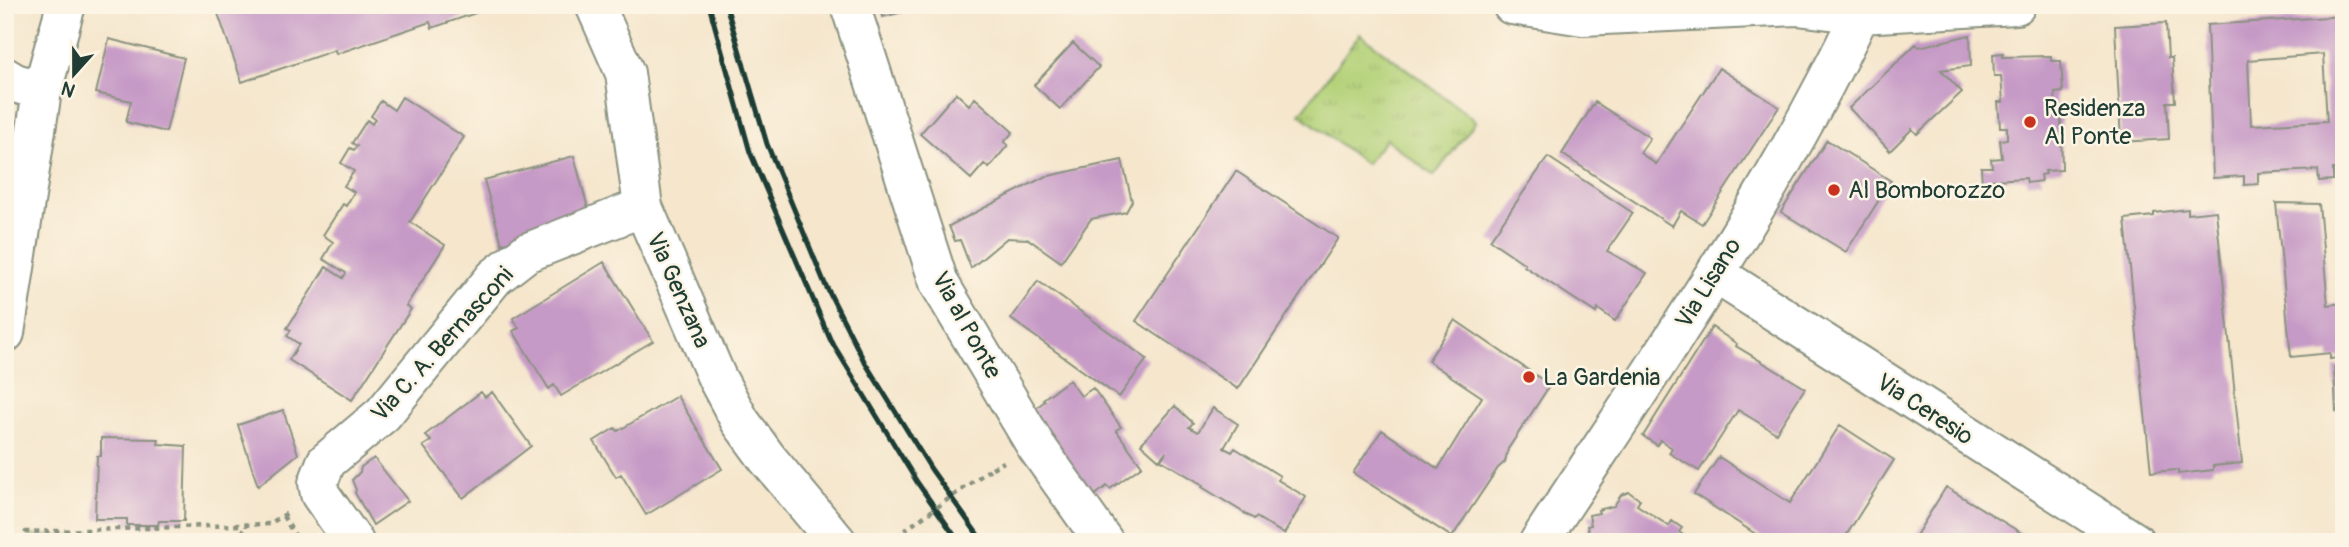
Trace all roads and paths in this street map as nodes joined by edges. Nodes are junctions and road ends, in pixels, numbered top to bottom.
1 (66, 5) edge
2 (595, 5) edge
3 (850, 5) edge
4 (1512, 5) edge
5 (2016, 5) edge
6 (1860, 14) junction
7 (5, 77) edge
8 (42, 92) junction
9 (643, 207) junction
10 (1716, 275) junction
11 (5, 333) edge
12 (992, 468) dead end
13 (323, 478) junction
14 (282, 516) junction
15 (248, 523) junction
16 (2121, 539) edge
17 (20, 542) edge
18 (235, 542) edge
19 (299, 542) edge
20 (354, 542) edge
21 (837, 542) edge
22 (888, 542) edge
23 (1104, 542) edge
24 (1539, 542) edge

1 - 8 street
2 - 9 street, Via Genzana
3 - 23 street, Via al Ponte
4 - 6 street
5 - 6 street
6 - 10 street, Via Lisano
7 - 8 street
8 - 11 street
9 - 13 street, Via C. A. Bernasconi
9 - 21 street, Via Genzana
10 - 16 street, Via Ceresio
10 - 24 street, Via Lisano
12 - 22 path, bridge
13 - 14 path
13 - 20 street
14 - 15 path
14 - 19 path
15 - 17 path
15 - 18 path

